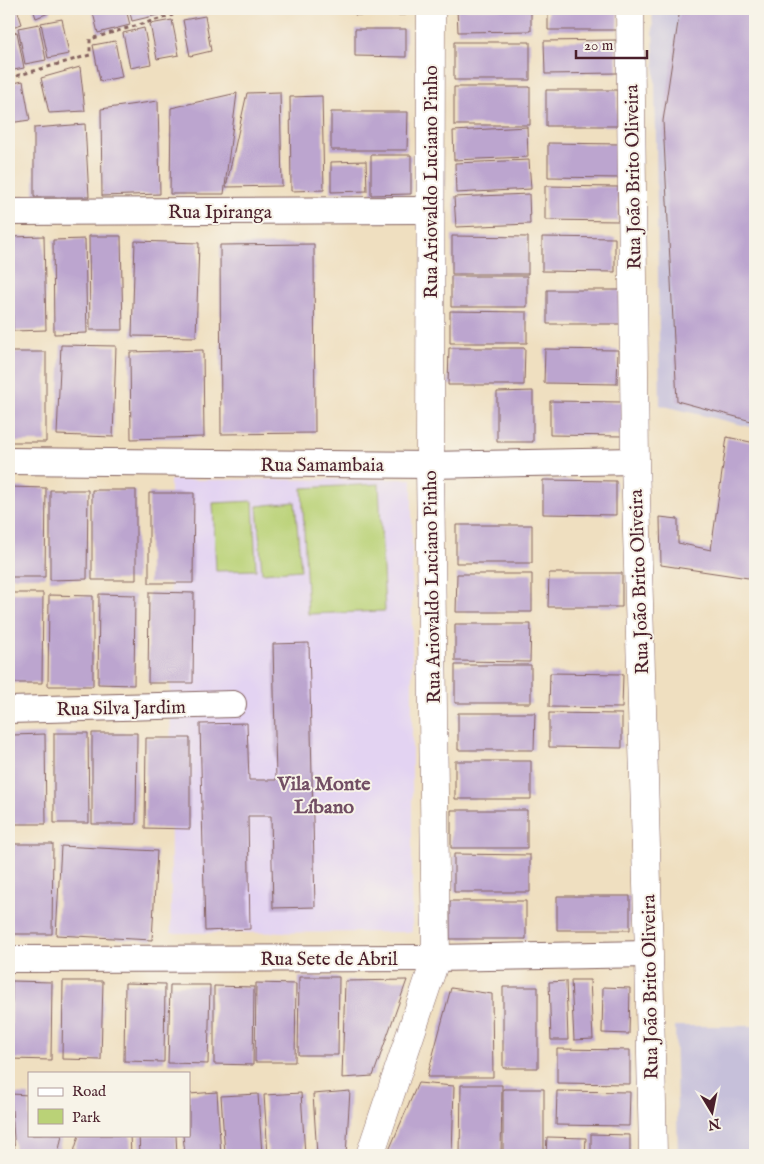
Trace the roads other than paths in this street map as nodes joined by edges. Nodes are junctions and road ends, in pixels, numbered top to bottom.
1 (431, 9) edge
2 (630, 9) edge
3 (430, 210) junction
4 (9, 212) edge
5 (635, 461) junction
6 (9, 462) edge
7 (430, 465) junction
8 (233, 704) dead end
9 (9, 710) edge
10 (649, 954) junction
11 (436, 958) junction
12 (9, 959) edge
13 (370, 1155) edge
14 (653, 1155) edge

1 - 3 street, Rua Ariovaldo Luciano Pinho
2 - 5 street, Rua João Brito Oliveira
3 - 4 street, Rua Ipiranga
3 - 7 street, Rua Ariovaldo Luciano Pinho
5 - 7 street, Rua Samambaia
5 - 10 street, Rua João Brito Oliveira
6 - 7 street, Rua Samambaia
7 - 11 street, Rua Ariovaldo Luciano Pinho
8 - 9 street, Rua Silva Jardim
10 - 11 street, Rua Sete de Abril
10 - 14 street, Rua João Brito Oliveira
11 - 12 street, Rua Sete de Abril
11 - 13 street, Rua Ariovaldo Luciano Pinho

